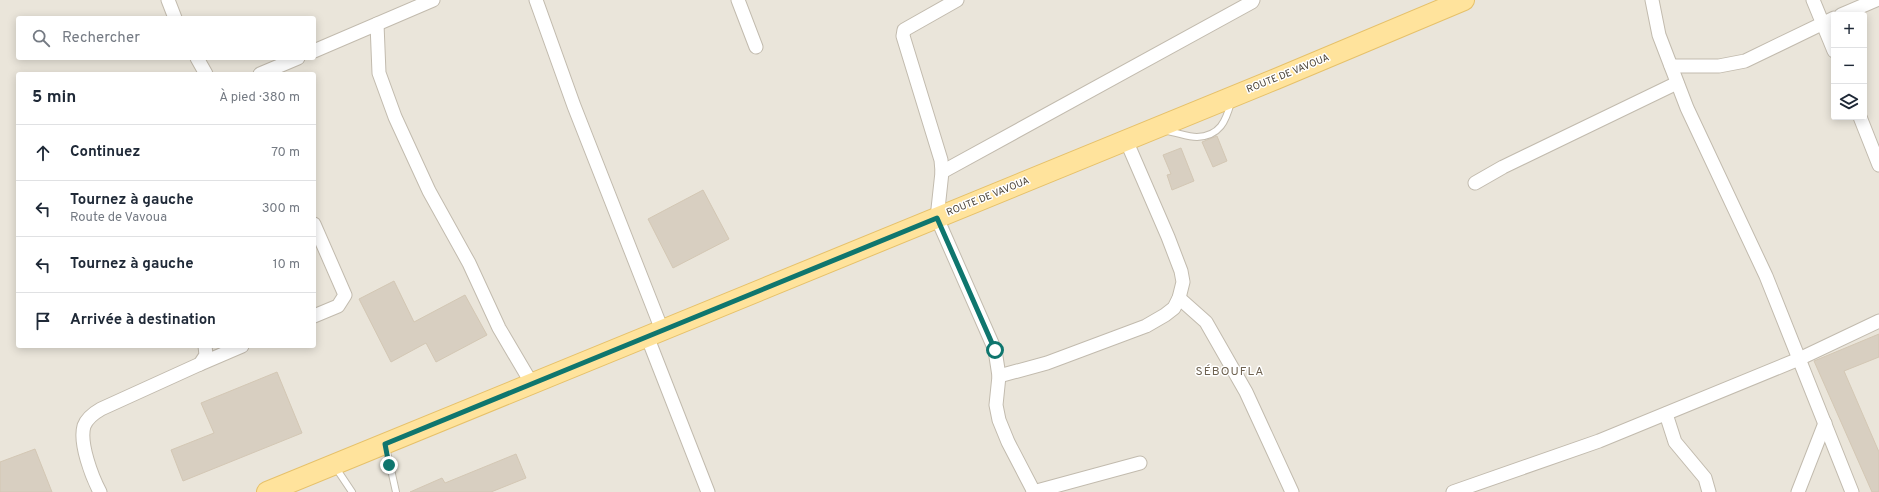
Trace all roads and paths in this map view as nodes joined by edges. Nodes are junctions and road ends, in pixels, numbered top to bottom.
1 (168, 0) edge
2 (433, 0) edge
3 (536, 0) edge
4 (738, 0) edge
5 (957, 0) edge
6 (1253, 0) edge
7 (1464, 0) edge
8 (1652, 0) edge
9 (1813, 0) edge
10 (1876, 0) edge
11 (1848, 12) edge
12 (174, 16) edge
13 (1828, 20) edge
14 (377, 24) junction
15 (756, 47) dead end
16 (1833, 48) edge
17 (316, 51) edge
18 (198, 60) edge
19 (293, 60) edge
20 (1671, 66) junction
21 (205, 72) edge
22 (265, 72) edge
23 (1677, 83) junction
24 (1861, 120) edge
25 (1126, 140) junction
26 (1879, 165) edge
27 (942, 172) junction
28 (1475, 183) dead end
29 (937, 218) junction
30 (316, 228) edge
31 (1179, 298) junction
32 (316, 315) edge
33 (1879, 321) edge
34 (654, 333) junction
35 (205, 348) edge
36 (237, 348) edge
37 (1799, 359) junction
38 (200, 364) junction
39 (999, 376) junction
40 (532, 384) junction
41 (1666, 414) junction
42 (1825, 423) junction
43 (385, 444) junction
44 (1140, 463) dead end
45 (334, 464) junction
46 (1493, 486) edge
47 (100, 492) edge
48 (267, 492) edge
49 (352, 492) edge
50 (396, 492) edge
51 (708, 492) edge
52 (1033, 492) edge
53 (1292, 492) edge
54 (1453, 492) edge
55 (1709, 492) edge
56 (1798, 492) edge
57 (1852, 492) edge

1 - 12 street
2 - 14 street
3 - 34 street
4 - 15 street
5 - 27 street
6 - 27 street
7 - 25 main road, ROUTE DE VAVOUA
8 - 20 street
9 - 13 street
10 - 11 street
13 - 16 street
13 - 20 street
14 - 17 street
14 - 40 street
18 - 21 street
19 - 22 street
20 - 23 street
23 - 28 street
23 - 37 street
24 - 26 street
25 - 29 main road, ROUTE DE VAVOUA
25 - 31 street
27 - 29 street
29 - 34 main road, ROUTE DE VAVOUA
29 - 39 street
30 - 32 street
31 - 39 street
31 - 53 street
33 - 37 street
34 - 40 main road, ROUTE DE VAVOUA
34 - 51 street
35 - 38 street
36 - 38 street
37 - 41 street
37 - 42 street
38 - 47 street
39 - 52 street
40 - 43 main road, ROUTE DE VAVOUA
41 - 46 street
41 - 55 street
42 - 56 street
42 - 57 street
43 - 45 main road, ROUTE DE VAVOUA
43 - 50 lane
44 - 52 street
45 - 48 main road, ROUTE DE VAVOUA
45 - 49 lane
46 - 54 street

